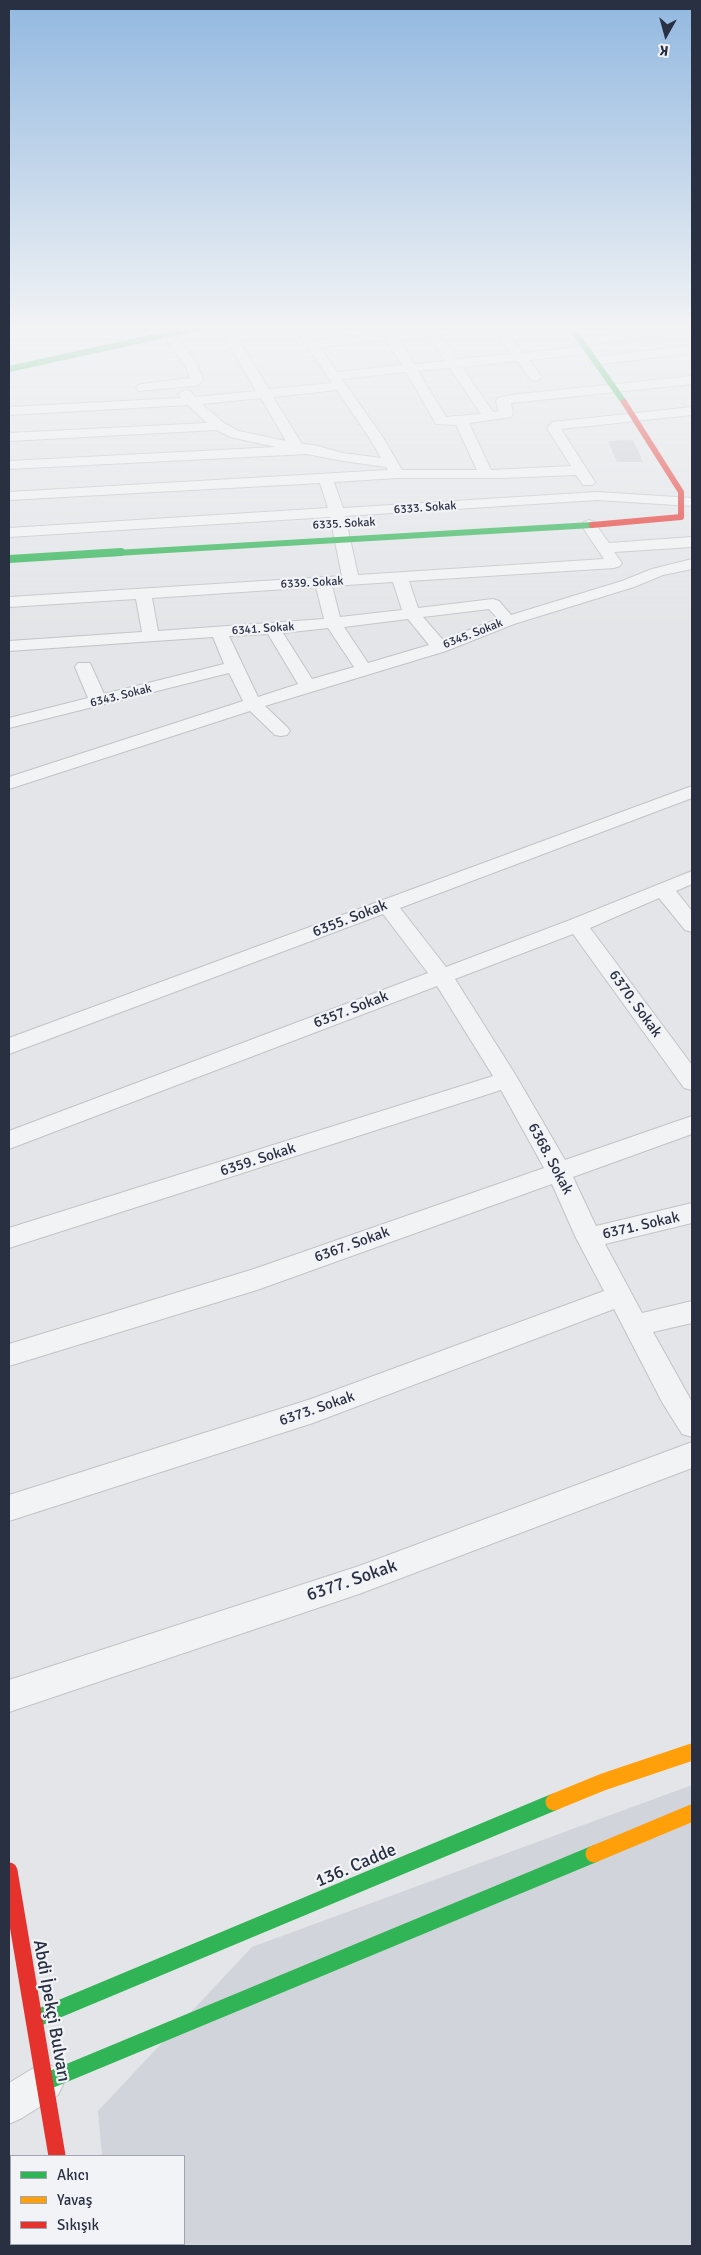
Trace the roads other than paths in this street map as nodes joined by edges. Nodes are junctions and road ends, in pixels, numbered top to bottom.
1 (97, 432) edge
2 (120, 432) edge
3 (231, 432) edge
4 (288, 432) edge
5 (373, 432) edge
6 (466, 432) edge
7 (557, 432) edge
8 (643, 432) edge
9 (9, 437) edge
10 (296, 446) junction
11 (314, 449) junction
12 (9, 465) edge
13 (394, 469) junction
14 (580, 470) junction
15 (485, 472) junction
16 (126, 474) junction
17 (326, 478) junction
18 (9, 496) edge
19 (597, 496) junction
20 (687, 502) edge
21 (337, 514) junction
22 (589, 525) junction
23 (9, 533) edge
24 (341, 538) junction
25 (692, 542) edge
26 (606, 548) junction
27 (9, 559) edge
28 (614, 563) junction
29 (692, 564) edge
30 (400, 578) junction
31 (351, 581) junction
32 (323, 583) junction
33 (628, 584) junction
34 (143, 594) junction
35 (9, 602) edge
36 (412, 614) junction
37 (508, 621) junction
38 (333, 623) junction
39 (274, 629) junction
40 (219, 632) junction
41 (151, 636) junction
42 (9, 646) edge
43 (440, 647) junction
44 (84, 667) dead end
45 (234, 667) junction
46 (364, 669) junction
47 (308, 686) junction
48 (98, 702) junction
49 (253, 704) junction
50 (9, 723) edge
51 (281, 731) dead end
52 (9, 783) edge
53 (692, 792) edge
54 (692, 877) edge
55 (663, 889) junction
56 (387, 905) junction
57 (577, 925) junction
58 (692, 925) edge
59 (441, 976) junction
60 (9, 1046) edge
61 (507, 1080) junction
62 (692, 1082) edge
63 (692, 1125) edge
64 (9, 1140) edge
65 (559, 1172) junction
66 (692, 1213) edge
67 (9, 1238) edge
68 (589, 1238) junction
69 (620, 1296) junction
70 (692, 1312) edge
71 (636, 1325) junction
72 (9, 1355) edge
73 (682, 1392) edge
74 (692, 1425) edge
75 (692, 1455) edge
76 (9, 1508) edge
77 (9, 1696) edge
78 (692, 1752) edge
79 (692, 1813) edge
80 (9, 1871) edge
81 (35, 2019) junction
82 (45, 2082) junction
83 (9, 2105) edge
84 (57, 2155) edge

1 - 9 street
2 - 16 street
3 - 10 street
4 - 10 street
5 - 13 street
6 - 15 street
7 - 14 street
8 - 20 street
10 - 11 street
11 - 13 street
11 - 16 street
12 - 16 street
13 - 15 street
13 - 17 street
14 - 15 street
14 - 19 street
16 - 17 street
16 - 18 street
17 - 21 street
19 - 20 street, 6333. Sokak
19 - 21 street, 6333. Sokak
20 - 22 street, 6335. Sokak
21 - 23 street, 6333. Sokak
21 - 24 street
22 - 24 street, 6335. Sokak
22 - 26 street
24 - 27 street, 6335. Sokak
24 - 31 street
25 - 26 street
26 - 28 street
28 - 30 street, 6339. Sokak
28 - 33 street
29 - 33 street, 6345. Sokak
30 - 31 street, 6339. Sokak
30 - 36 street
31 - 32 street, 6339. Sokak
32 - 34 street, 6339. Sokak
32 - 38 street
33 - 37 street, 6345. Sokak
34 - 35 street, 6339. Sokak
34 - 41 street
36 - 37 street, 6341. Sokak
36 - 38 street, 6341. Sokak
36 - 43 street
37 - 43 street, 6345. Sokak
38 - 39 street, 6341. Sokak
38 - 46 street
39 - 40 street, 6341. Sokak
39 - 47 street
40 - 41 street, 6341. Sokak
40 - 45 street
41 - 42 street, 6341. Sokak
43 - 46 street, 6345. Sokak
44 - 48 street
45 - 48 street, 6343. Sokak
45 - 49 street
46 - 47 street, 6345. Sokak
47 - 49 street, 6345. Sokak
48 - 50 street, 6343. Sokak
49 - 51 street
49 - 52 street, 6345. Sokak
53 - 56 street, 6355. Sokak
54 - 55 street, 6357. Sokak
55 - 57 street, 6357. Sokak
55 - 58 street
56 - 59 street, 6368. Sokak
56 - 60 street, 6355. Sokak
57 - 59 street, 6357. Sokak
57 - 62 street, 6370. Sokak
59 - 61 street, 6368. Sokak
59 - 64 street, 6357. Sokak
61 - 65 street, 6368. Sokak
61 - 67 street, 6359. Sokak
63 - 65 street, 6367. Sokak
65 - 68 street, 6368. Sokak
65 - 72 street, 6367. Sokak
66 - 68 street, 6371. Sokak
68 - 69 street, 6368. Sokak
69 - 71 street, 6368. Sokak
69 - 76 street, 6373. Sokak
70 - 71 street
71 - 73 street, 6368. Sokak
73 - 74 street, 6368. Sokak
75 - 77 street, 6377. Sokak
78 - 81 street, 136. Cadde
79 - 82 street
80 - 81 street, Abdi İpekçi Bulvarı
81 - 82 street, Abdi İpekçi Bulvarı
82 - 83 street
82 - 84 street, Abdi İpekçi Bulvarı

